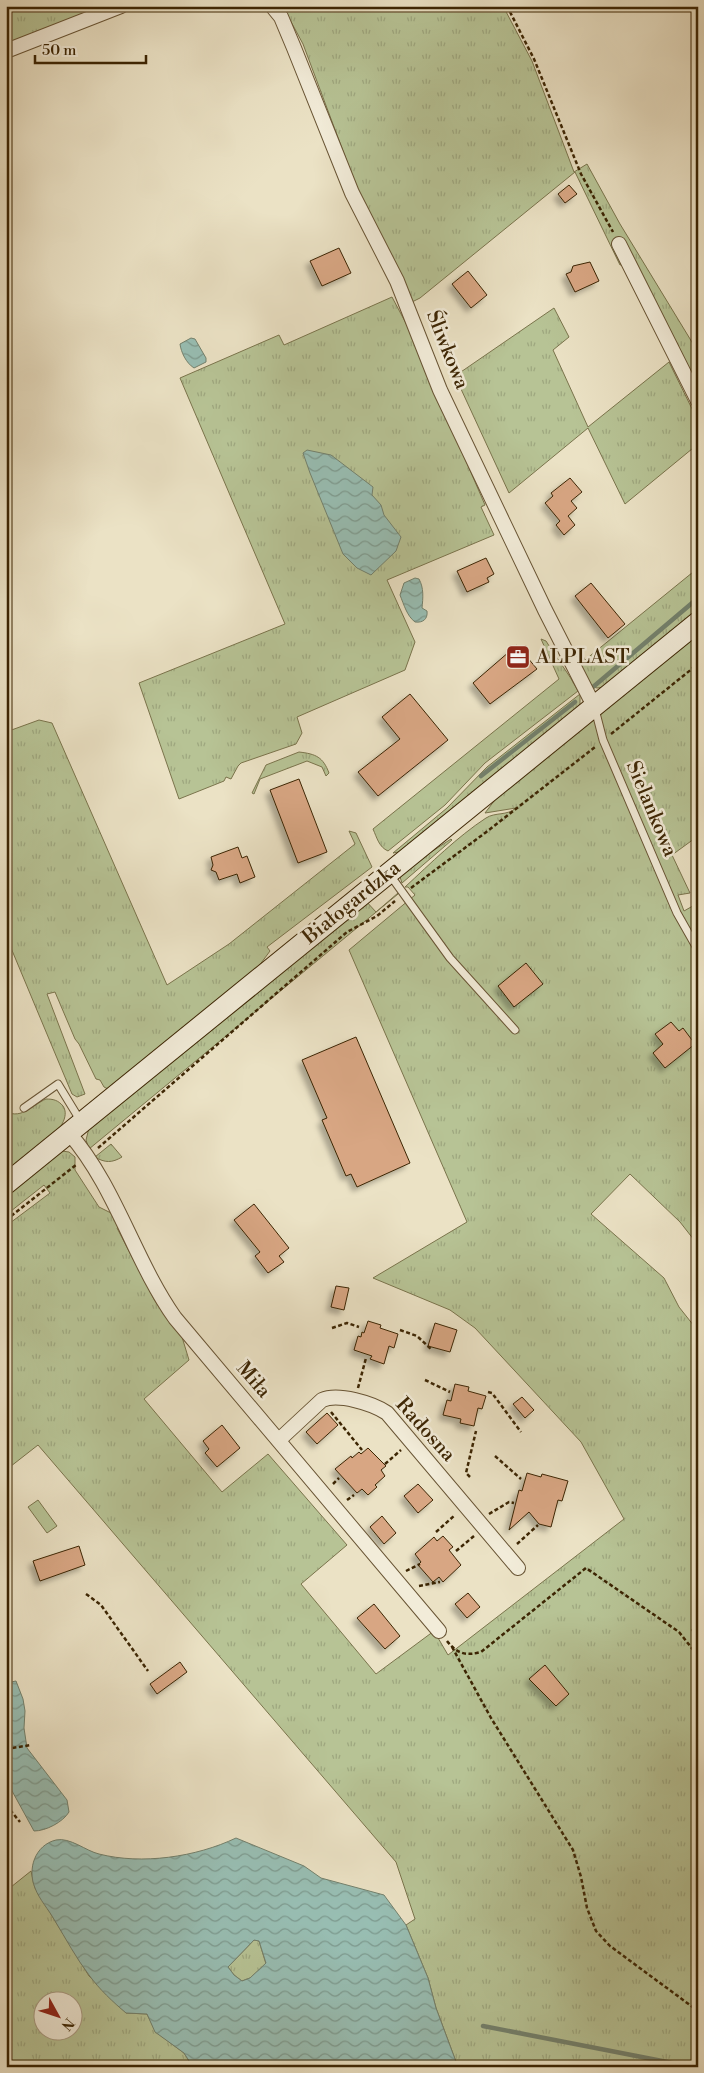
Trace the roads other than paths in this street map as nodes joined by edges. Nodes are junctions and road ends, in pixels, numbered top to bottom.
1 (121, 6) edge
2 (272, 6) edge
3 (6, 51) edge
4 (619, 244) road end
5 (698, 401) edge
6 (698, 622) edge
7 (594, 706) junction
8 (388, 873) junction
9 (698, 950) edge
10 (515, 1030) dead end
11 (24, 1108) dead end
12 (76, 1128) junction
13 (6, 1184) edge
14 (279, 1440) junction
15 (518, 1568) dead end
16 (439, 1631) road end

1 - 3 street
2 - 7 street, Śliwkowa
4 - 5 street
6 - 7 main road, Białogardzka
7 - 8 main road, Białogardzka
7 - 9 lane, Sielankowa
8 - 10 lane
8 - 12 main road, Białogardzka
11 - 12 lane
12 - 13 main road, Białogardzka
12 - 14 street, Miła
14 - 15 street, Radosna
14 - 16 street, Miła

